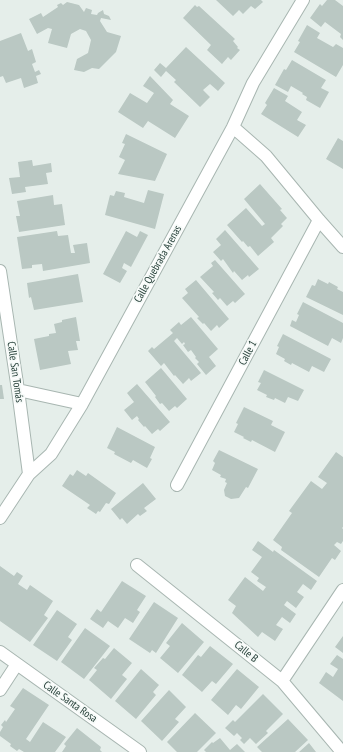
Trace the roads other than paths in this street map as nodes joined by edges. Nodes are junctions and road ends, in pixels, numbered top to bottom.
1 (303, 0) edge
2 (233, 127) junction
3 (319, 220) junction
4 (343, 247) edge
5 (0, 271) edge
6 (18, 390) junction
7 (82, 404) junction
8 (29, 474) junction
9 (176, 485) dead end
10 (0, 518) edge
11 (137, 565) dead end
12 (343, 590) edge
13 (0, 652) edge
14 (17, 664) junction
15 (282, 681) junction
16 (0, 690) edge
17 (140, 752) edge
18 (342, 752) edge

1 - 2 street, Calle Quebrada Arenas
2 - 3 street
2 - 7 street, Calle Quebrada Arenas
3 - 4 street
3 - 9 street, Calle 1
5 - 6 street, Calle San Tomás
6 - 7 street
6 - 8 street, Calle San Tomás
7 - 8 street, Calle Quebrada Arenas
8 - 10 street, Calle Quebrada Arenas
11 - 15 street, Calle B
12 - 15 street
13 - 14 street, Calle Santa Rosa
14 - 16 street
14 - 17 street, Calle Santa Rosa
15 - 18 street, Calle B

